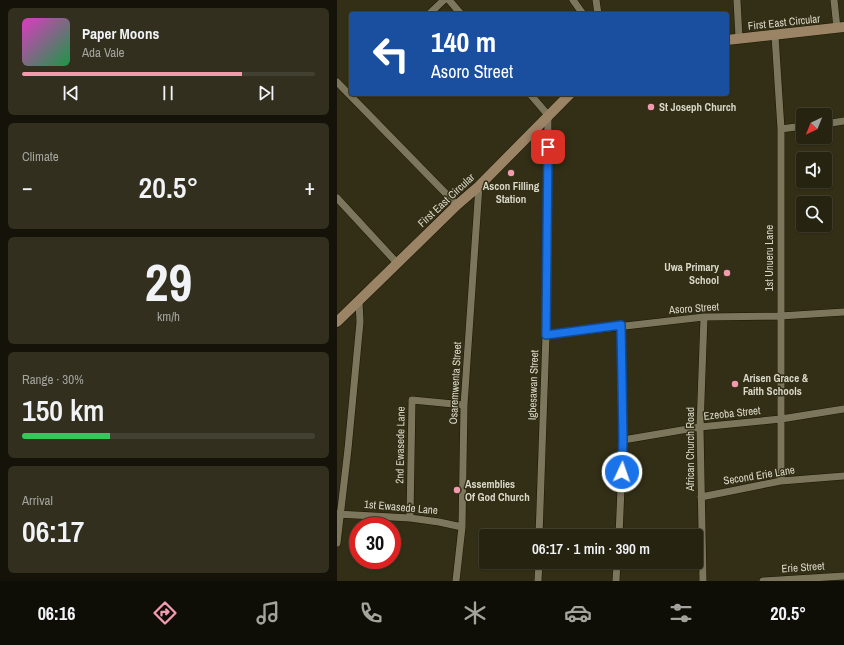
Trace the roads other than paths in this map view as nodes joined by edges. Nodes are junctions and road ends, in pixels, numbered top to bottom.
1 (444, 0) edge
2 (449, 0) edge
3 (573, 0) edge
4 (596, 0) edge
5 (737, 0) edge
6 (833, 0) edge
7 (431, 12) edge
8 (459, 12) edge
9 (582, 12) edge
10 (598, 12) edge
11 (840, 27) edge
12 (775, 36) junction
13 (739, 38) junction
14 (729, 40) edge
15 (337, 82) edge
16 (349, 89) edge
17 (356, 96) edge
18 (532, 96) edge
19 (568, 96) edge
20 (548, 115) junction
21 (844, 121) edge
22 (832, 123) edge
23 (796, 127) edge
24 (781, 129) junction
25 (479, 186) junction
26 (337, 198) edge
27 (457, 205) junction
28 (398, 264) junction
29 (359, 302) junction
30 (844, 312) edge
31 (339, 316) edge
32 (780, 316) junction
33 (704, 317) junction
34 (621, 325) junction
35 (546, 335) junction
36 (464, 405) junction
37 (844, 409) edge
38 (781, 419) junction
39 (701, 427) junction
40 (623, 440) junction
41 (844, 476) edge
42 (781, 481) junction
43 (701, 497) junction
44 (339, 514) edge
45 (410, 518) junction
46 (462, 527) junction
47 (539, 529) edge
48 (619, 529) edge
49 (337, 543) edge
50 (539, 569) edge
51 (617, 569) edge
52 (844, 576) edge
53 (456, 581) edge
54 (538, 581) edge
55 (616, 581) edge
56 (703, 581) edge
57 (763, 581) edge

1 - 7 street
2 - 8 street
3 - 9 street
4 - 10 street
5 - 13 street
6 - 11 street
11 - 12 street, First East Circular
12 - 13 street, First East Circular
12 - 24 street, 1st Unueru Lane
13 - 14 street, First East Circular
15 - 16 street
17 - 27 street
18 - 20 street
19 - 20 street, First East Circular
20 - 25 street, First East Circular
20 - 35 street, Igbesawan Street
21 - 22 street
23 - 24 street
24 - 32 street, 1st Unueru Lane
25 - 27 street, First East Circular
25 - 36 street, Osaremwenta Street
26 - 28 street
27 - 28 street, First East Circular
28 - 29 street, First East Circular
29 - 31 street, First East Circular
29 - 44 street
30 - 32 street, Asoro Street
32 - 33 street, Asoro Street
32 - 38 street, 1st Unueru Lane
33 - 34 street, Asoro Street
33 - 39 street, African Church Road
34 - 35 street, Asoro Street
34 - 40 street
35 - 47 street, Igbesawan Street
36 - 45 street, 2nd Ewasede Lane
36 - 46 street, Osaremwenta Street
37 - 38 street, Ezeoba Street
38 - 39 street, Ezeoba Street
38 - 42 street, 1st Unueru Lane
39 - 40 street, Ezeoba Street
39 - 43 street, African Church Road
40 - 48 street
41 - 42 street, Second Erie Lane
42 - 43 street, Second Erie Lane
43 - 56 street, African Church Road
44 - 45 street, 1st Ewasede Lane
44 - 49 street
45 - 46 street, 1st Ewasede Lane
46 - 53 street, Osaremwenta Street
50 - 54 street
51 - 55 street
52 - 57 street, Erie Street

